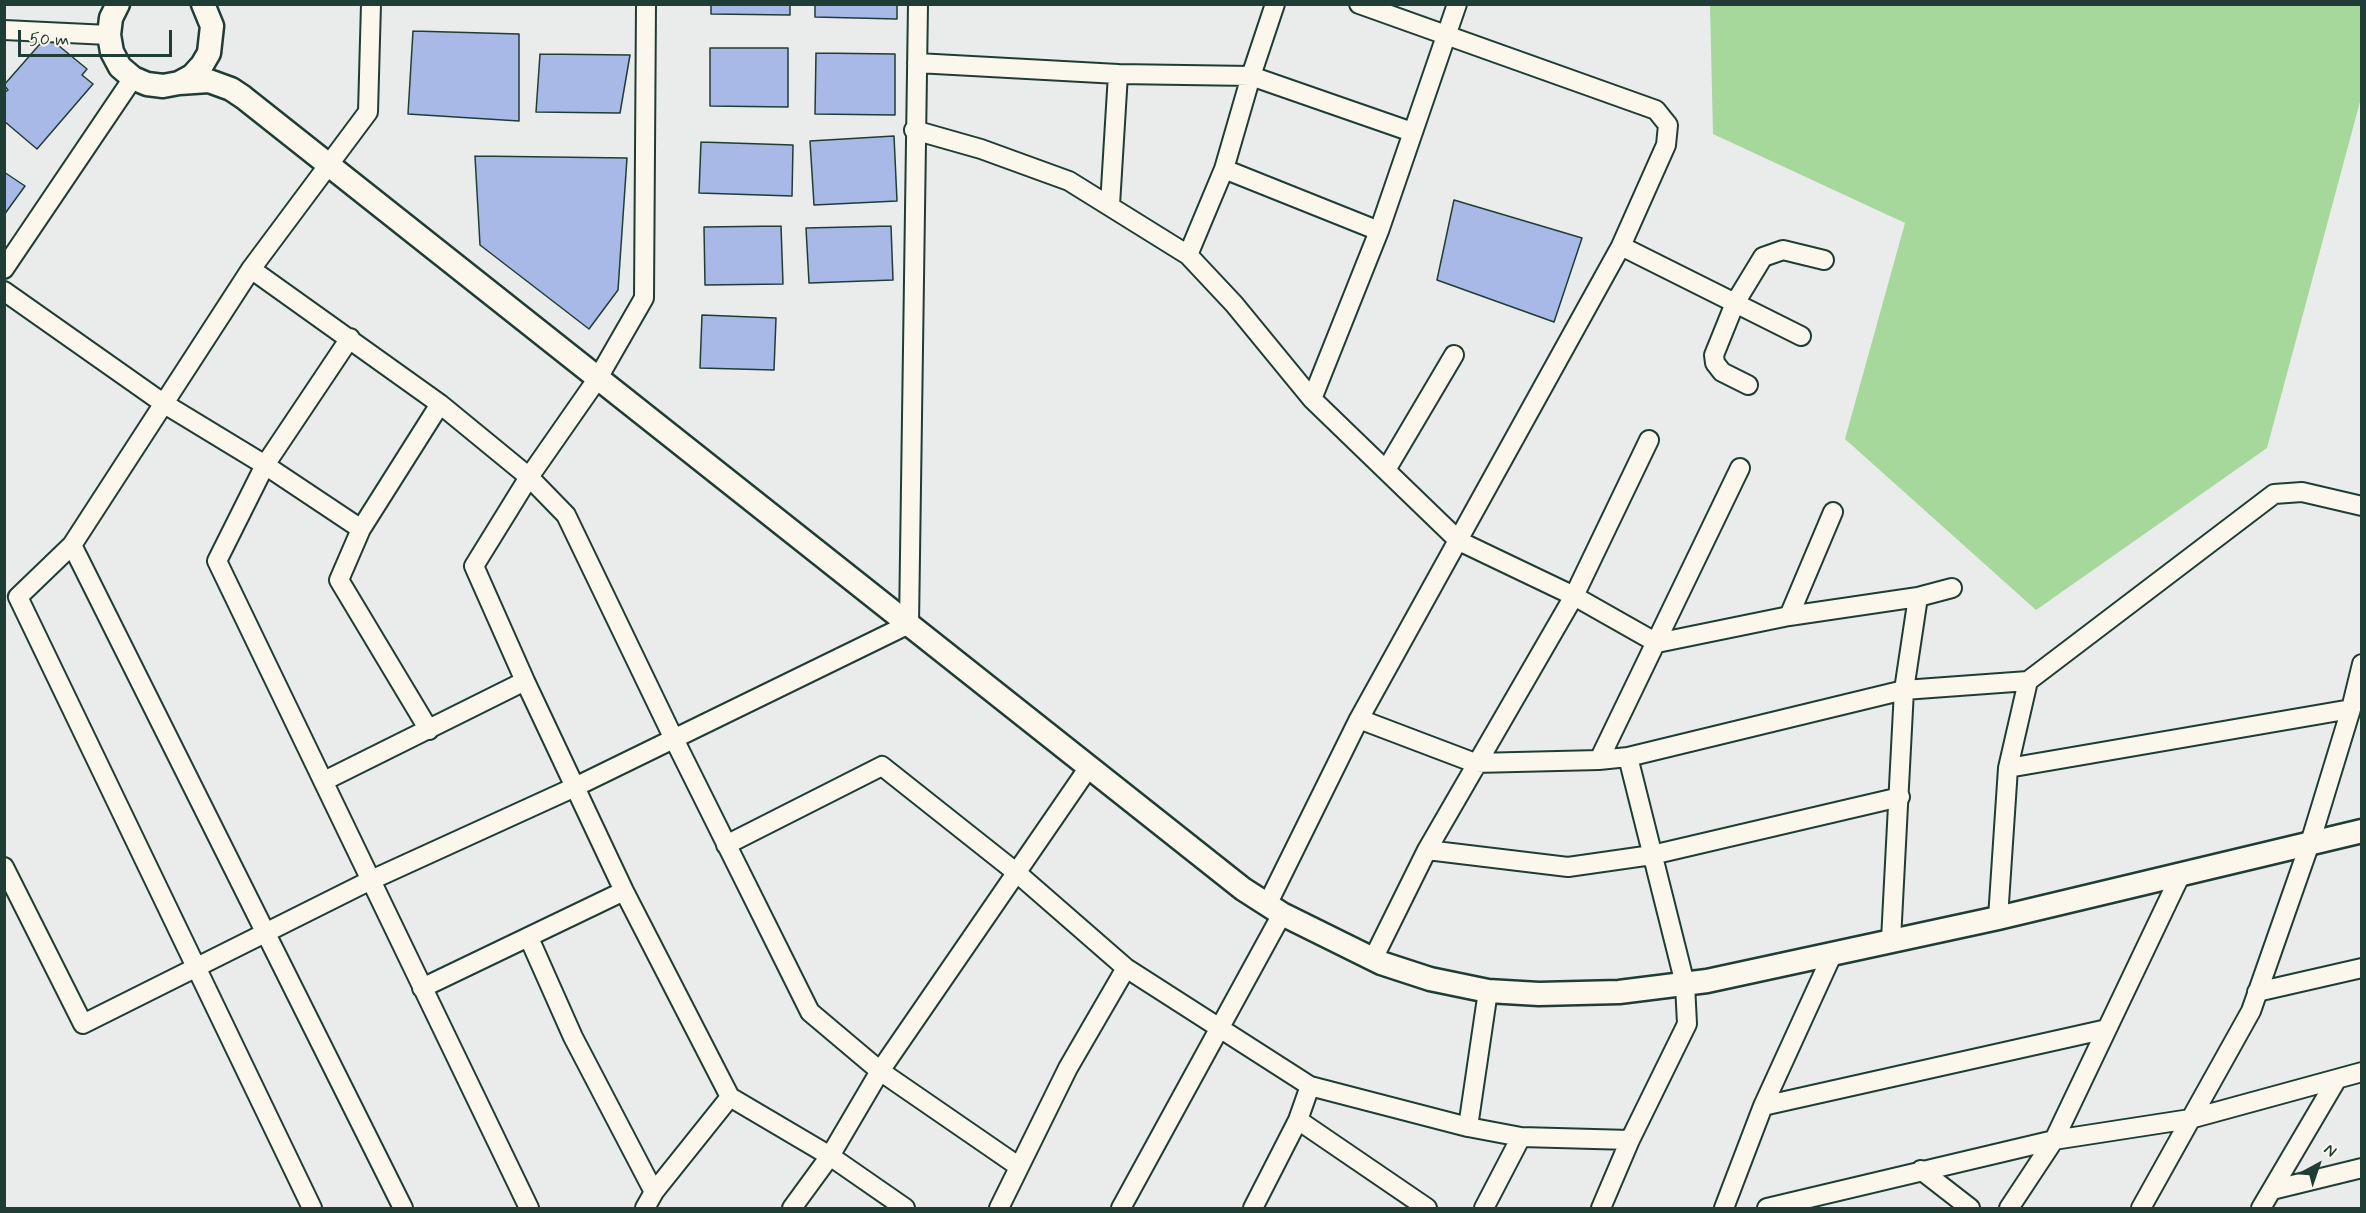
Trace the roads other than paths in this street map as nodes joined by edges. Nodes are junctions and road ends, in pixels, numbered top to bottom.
1 (118, 4) edge
2 (203, 4) edge
3 (371, 4) edge
4 (646, 4) edge
5 (918, 4) edge
6 (1275, 4) edge
7 (1359, 4) edge
8 (1457, 4) edge
9 (4, 30) edge
10 (109, 35) junction
11 (1446, 35) junction
12 (212, 39) junction
13 (917, 63) junction
14 (1118, 74) junction
15 (1251, 76) junction
16 (133, 78) junction
17 (179, 83) junction
18 (243, 97) junction
19 (914, 130) junction
20 (1412, 132) junction
21 (330, 166) junction
22 (1224, 170) junction
23 (1110, 205) junction
24 (1379, 231) junction
25 (1621, 246) junction
26 (1188, 255) junction
27 (1824, 260) dead end
28 (4, 269) edge
29 (251, 269) junction
30 (4, 291) edge
31 (1735, 303) junction
32 (1801, 336) dead end
33 (350, 338) junction
34 (1454, 355) dead end
35 (598, 378) junction
36 (1748, 385) dead end
37 (1312, 399) junction
38 (163, 403) junction
39 (440, 404) junction
40 (1649, 440) dead end
41 (265, 465) junction
42 (1740, 468) dead end
43 (1386, 470) junction
44 (529, 477) junction
45 (2361, 506) edge
46 (1833, 512) dead end
47 (361, 529) junction
48 (1459, 542) junction
49 (72, 545) junction
50 (1952, 588) dead end
51 (1574, 596) junction
52 (1918, 597) junction
53 (1789, 616) junction
54 (909, 624) junction
55 (1657, 643) junction
56 (2361, 664) edge
57 (525, 681) junction
58 (2028, 681) junction
59 (1904, 690) junction
60 (2351, 709) junction
61 (1359, 719) junction
62 (429, 729) junction
63 (673, 737) junction
64 (1628, 756) junction
65 (1599, 760) junction
66 (1475, 763) junction
67 (1089, 767) junction
68 (2008, 768) junction
69 (324, 782) junction
70 (575, 787) junction
71 (1900, 797) junction
72 (2361, 831) edge
73 (2310, 843) junction
74 (726, 845) junction
75 (1427, 850) junction
76 (1652, 855) junction
77 (4, 867) edge
78 (1017, 873) junction
79 (2181, 874) junction
80 (369, 880) junction
81 (624, 891) junction
82 (1275, 910) junction
83 (1998, 918) junction
84 (267, 933) junction
85 (529, 938) junction
86 (1891, 940) junction
87 (1833, 953) junction
88 (1373, 959) junction
89 (195, 967) junction
90 (1126, 968) junction
91 (2361, 968) edge
92 (1685, 984) junction
93 (422, 988) junction
94 (1488, 991) junction
95 (2257, 992) junction
96 (1219, 1029) junction
97 (2107, 1029) junction
98 (880, 1071) junction
99 (2361, 1072) edge
100 (2337, 1079) junction
101 (1310, 1086) junction
102 (730, 1097) junction
103 (1763, 1106) junction
104 (2190, 1119) junction
105 (1298, 1120) junction
106 (1468, 1127) junction
107 (1521, 1137) junction
108 (1630, 1140) junction
109 (2054, 1140) junction
110 (830, 1156) junction
111 (1018, 1166) junction
112 (2361, 1168) edge
113 (1921, 1170) junction
114 (2272, 1190) junction
115 (654, 1192) junction
116 (1795, 1205) edge
117 (1607, 1206) edge
118 (904, 1208) edge
119 (1254, 1208) edge
120 (312, 1209) edge
121 (403, 1209) edge
122 (529, 1209) edge
123 (645, 1209) edge
124 (792, 1209) edge
125 (999, 1209) edge
126 (1121, 1209) edge
127 (1427, 1209) edge
128 (1484, 1209) edge
129 (1724, 1209) edge
130 (1767, 1209) edge
131 (1970, 1209) edge
132 (2009, 1209) edge
133 (2141, 1209) edge
134 (2261, 1209) edge

1 - 10 street
2 - 12 street
3 - 21 street
4 - 35 street
5 - 13 street
6 - 15 street
7 - 11 street
8 - 11 street
9 - 10 street
10 - 16 street
11 - 20 street
11 - 25 street
12 - 17 street
12 - 18 street
13 - 14 street
13 - 19 street
14 - 15 street
14 - 23 street
15 - 20 street
15 - 22 street
16 - 17 street
16 - 28 street
17 - 18 street
18 - 21 street
19 - 23 street
19 - 54 street
20 - 24 street
21 - 29 street
21 - 35 street
22 - 24 street
22 - 26 street
23 - 26 street
24 - 37 street
25 - 31 street
25 - 48 street
26 - 37 street
27 - 31 street
29 - 33 street
29 - 38 street
30 - 38 street
31 - 32 street
31 - 36 street
33 - 39 street
33 - 41 street
34 - 43 street
35 - 44 street
35 - 54 street
37 - 43 street
38 - 41 street
38 - 49 street
39 - 44 street
39 - 47 street
40 - 51 street
41 - 47 street
41 - 69 street
42 - 55 street
43 - 48 street
44 - 57 street
44 - 63 street
45 - 58 street
46 - 53 street
47 - 62 street
48 - 51 street
48 - 61 street
49 - 84 street
49 - 89 street
50 - 52 street
51 - 55 street
51 - 66 street
52 - 53 street
52 - 59 street
53 - 55 street
54 - 63 street
54 - 67 street
55 - 65 street
56 - 60 street
57 - 62 street
57 - 70 street
58 - 59 street
58 - 68 street
59 - 64 street
59 - 71 street
60 - 68 street
60 - 73 street
61 - 66 street
61 - 82 street
62 - 69 street
63 - 70 street
63 - 74 street
64 - 65 street
64 - 76 street
65 - 66 street
66 - 75 street
67 - 78 street
67 - 82 street
68 - 83 street
69 - 80 street
70 - 80 street
70 - 81 street
71 - 76 street
71 - 86 street
72 - 73 street
73 - 79 street
73 - 95 street
74 - 78 street
74 - 98 street
75 - 76 street
75 - 88 street
76 - 92 street
77 - 89 street
78 - 90 street
78 - 98 street
79 - 83 street
79 - 97 street
80 - 84 street
80 - 93 street
81 - 85 street
81 - 102 street
82 - 88 street
82 - 96 street
83 - 86 street
84 - 89 street
84 - 121 street
85 - 93 street
85 - 115 street
86 - 87 street
87 - 92 street
87 - 103 street
88 - 94 street
89 - 120 street
90 - 96 street
90 - 111 street
91 - 95 street
92 - 94 street
92 - 108 street
93 - 122 street
94 - 106 street
95 - 104 street
96 - 101 street
96 - 126 street
97 - 103 street
97 - 109 street
98 - 110 street
98 - 111 street
99 - 100 street
100 - 104 street
100 - 114 street
101 - 105 street
101 - 106 street
102 - 110 street
102 - 115 street
103 - 129 street
104 - 109 street
104 - 133 street
105 - 119 street
105 - 127 street
106 - 107 street
107 - 108 street
107 - 128 street
108 - 117 street
109 - 113 street
109 - 132 street
110 - 118 street
110 - 124 street
111 - 125 street
112 - 114 street
113 - 116 street
113 - 131 street
114 - 134 street
115 - 123 street
116 - 130 street

